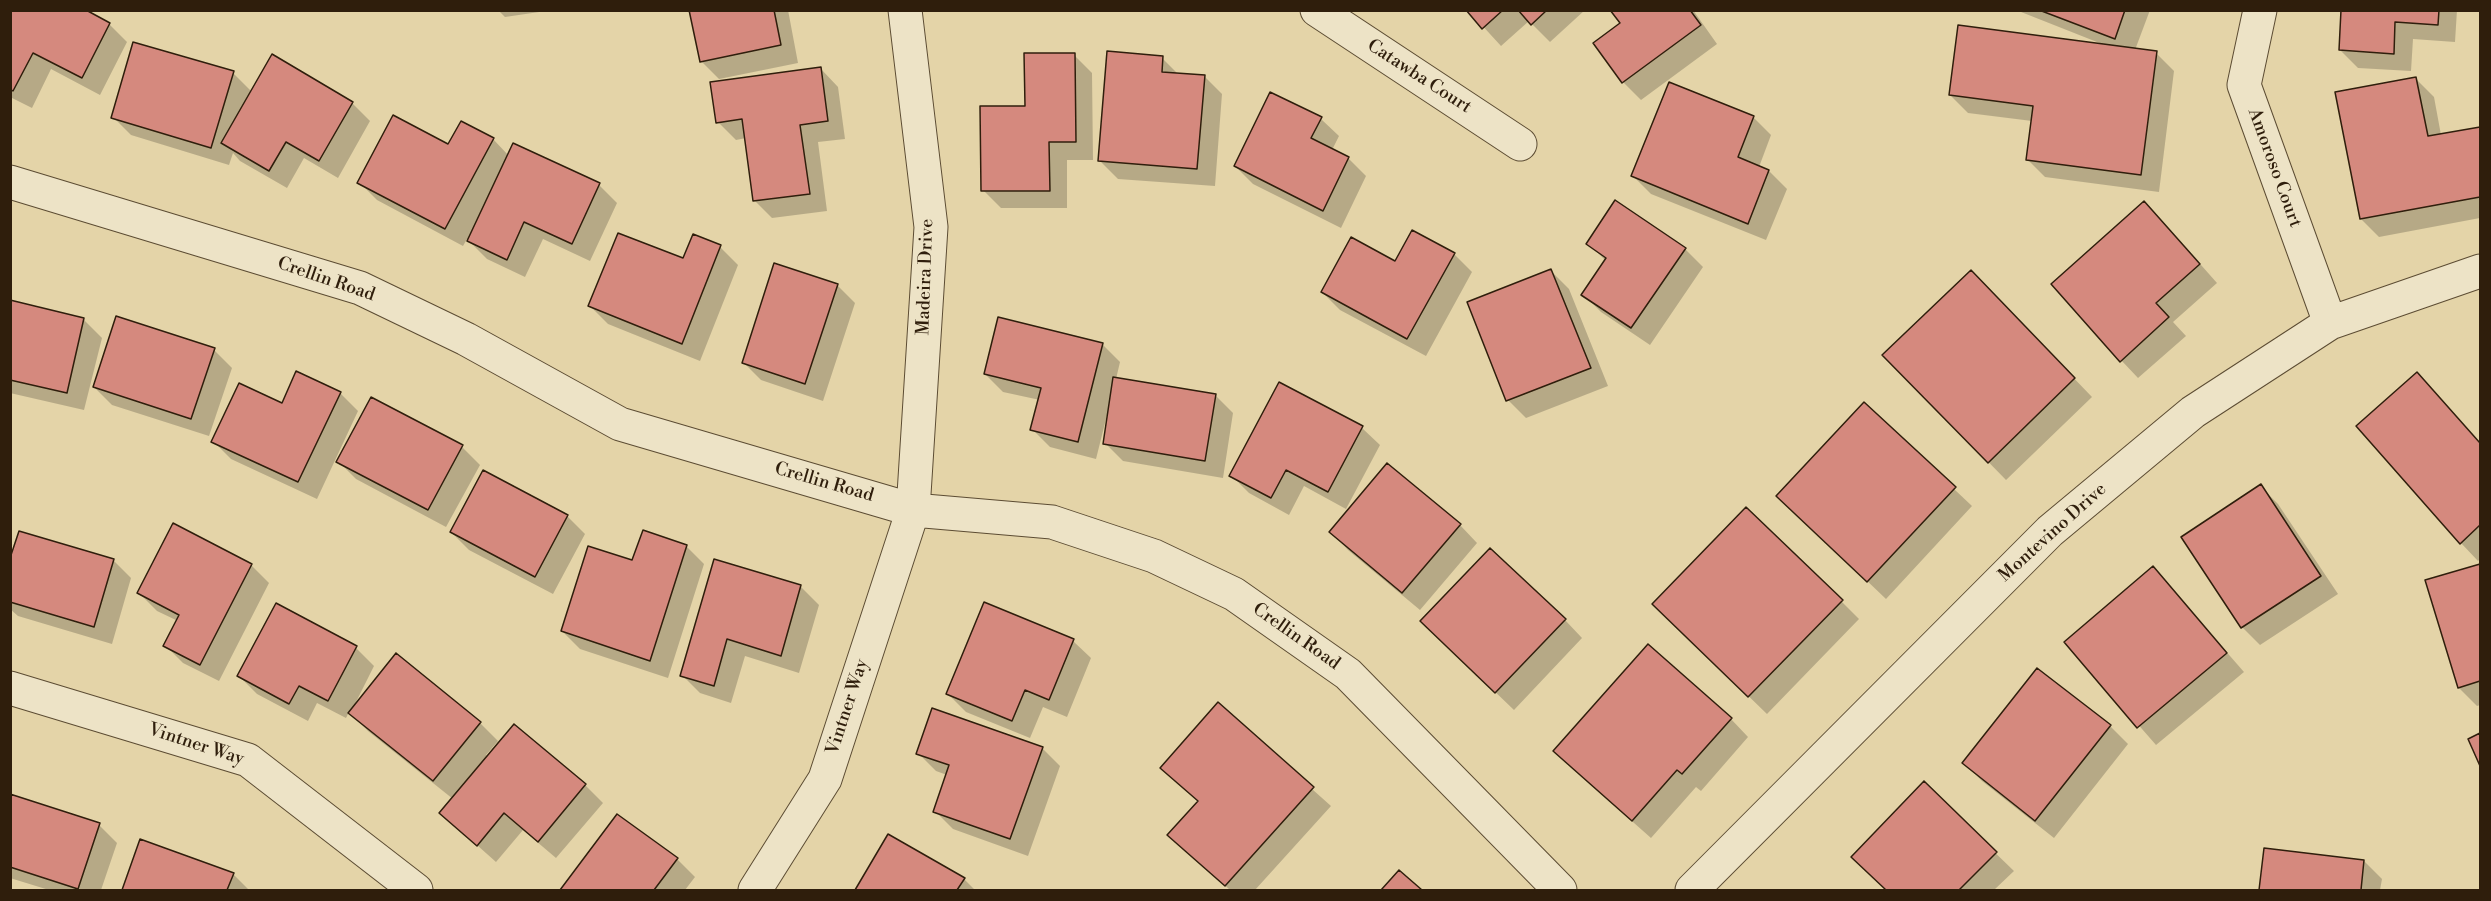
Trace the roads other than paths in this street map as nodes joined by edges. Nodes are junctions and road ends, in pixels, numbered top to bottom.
1 (905, 10) edge
2 (1317, 10) edge
3 (2259, 10) edge
4 (1520, 144) dead end
5 (10, 182) edge
6 (2481, 271) edge
7 (2330, 323) junction
8 (913, 510) junction
9 (10, 688) edge
10 (416, 891) edge
11 (754, 891) edge
12 (1560, 891) edge
13 (1692, 891) edge

1 - 8 street, Madeira Drive
2 - 4 street, Catawba Court
3 - 7 street, Amoroso Court
5 - 8 street, Crellin Road
6 - 7 street, Montevino Drive
7 - 13 street, Montevino Drive
8 - 11 street, Vintner Way
8 - 12 street, Crellin Road
9 - 10 street, Vintner Way

